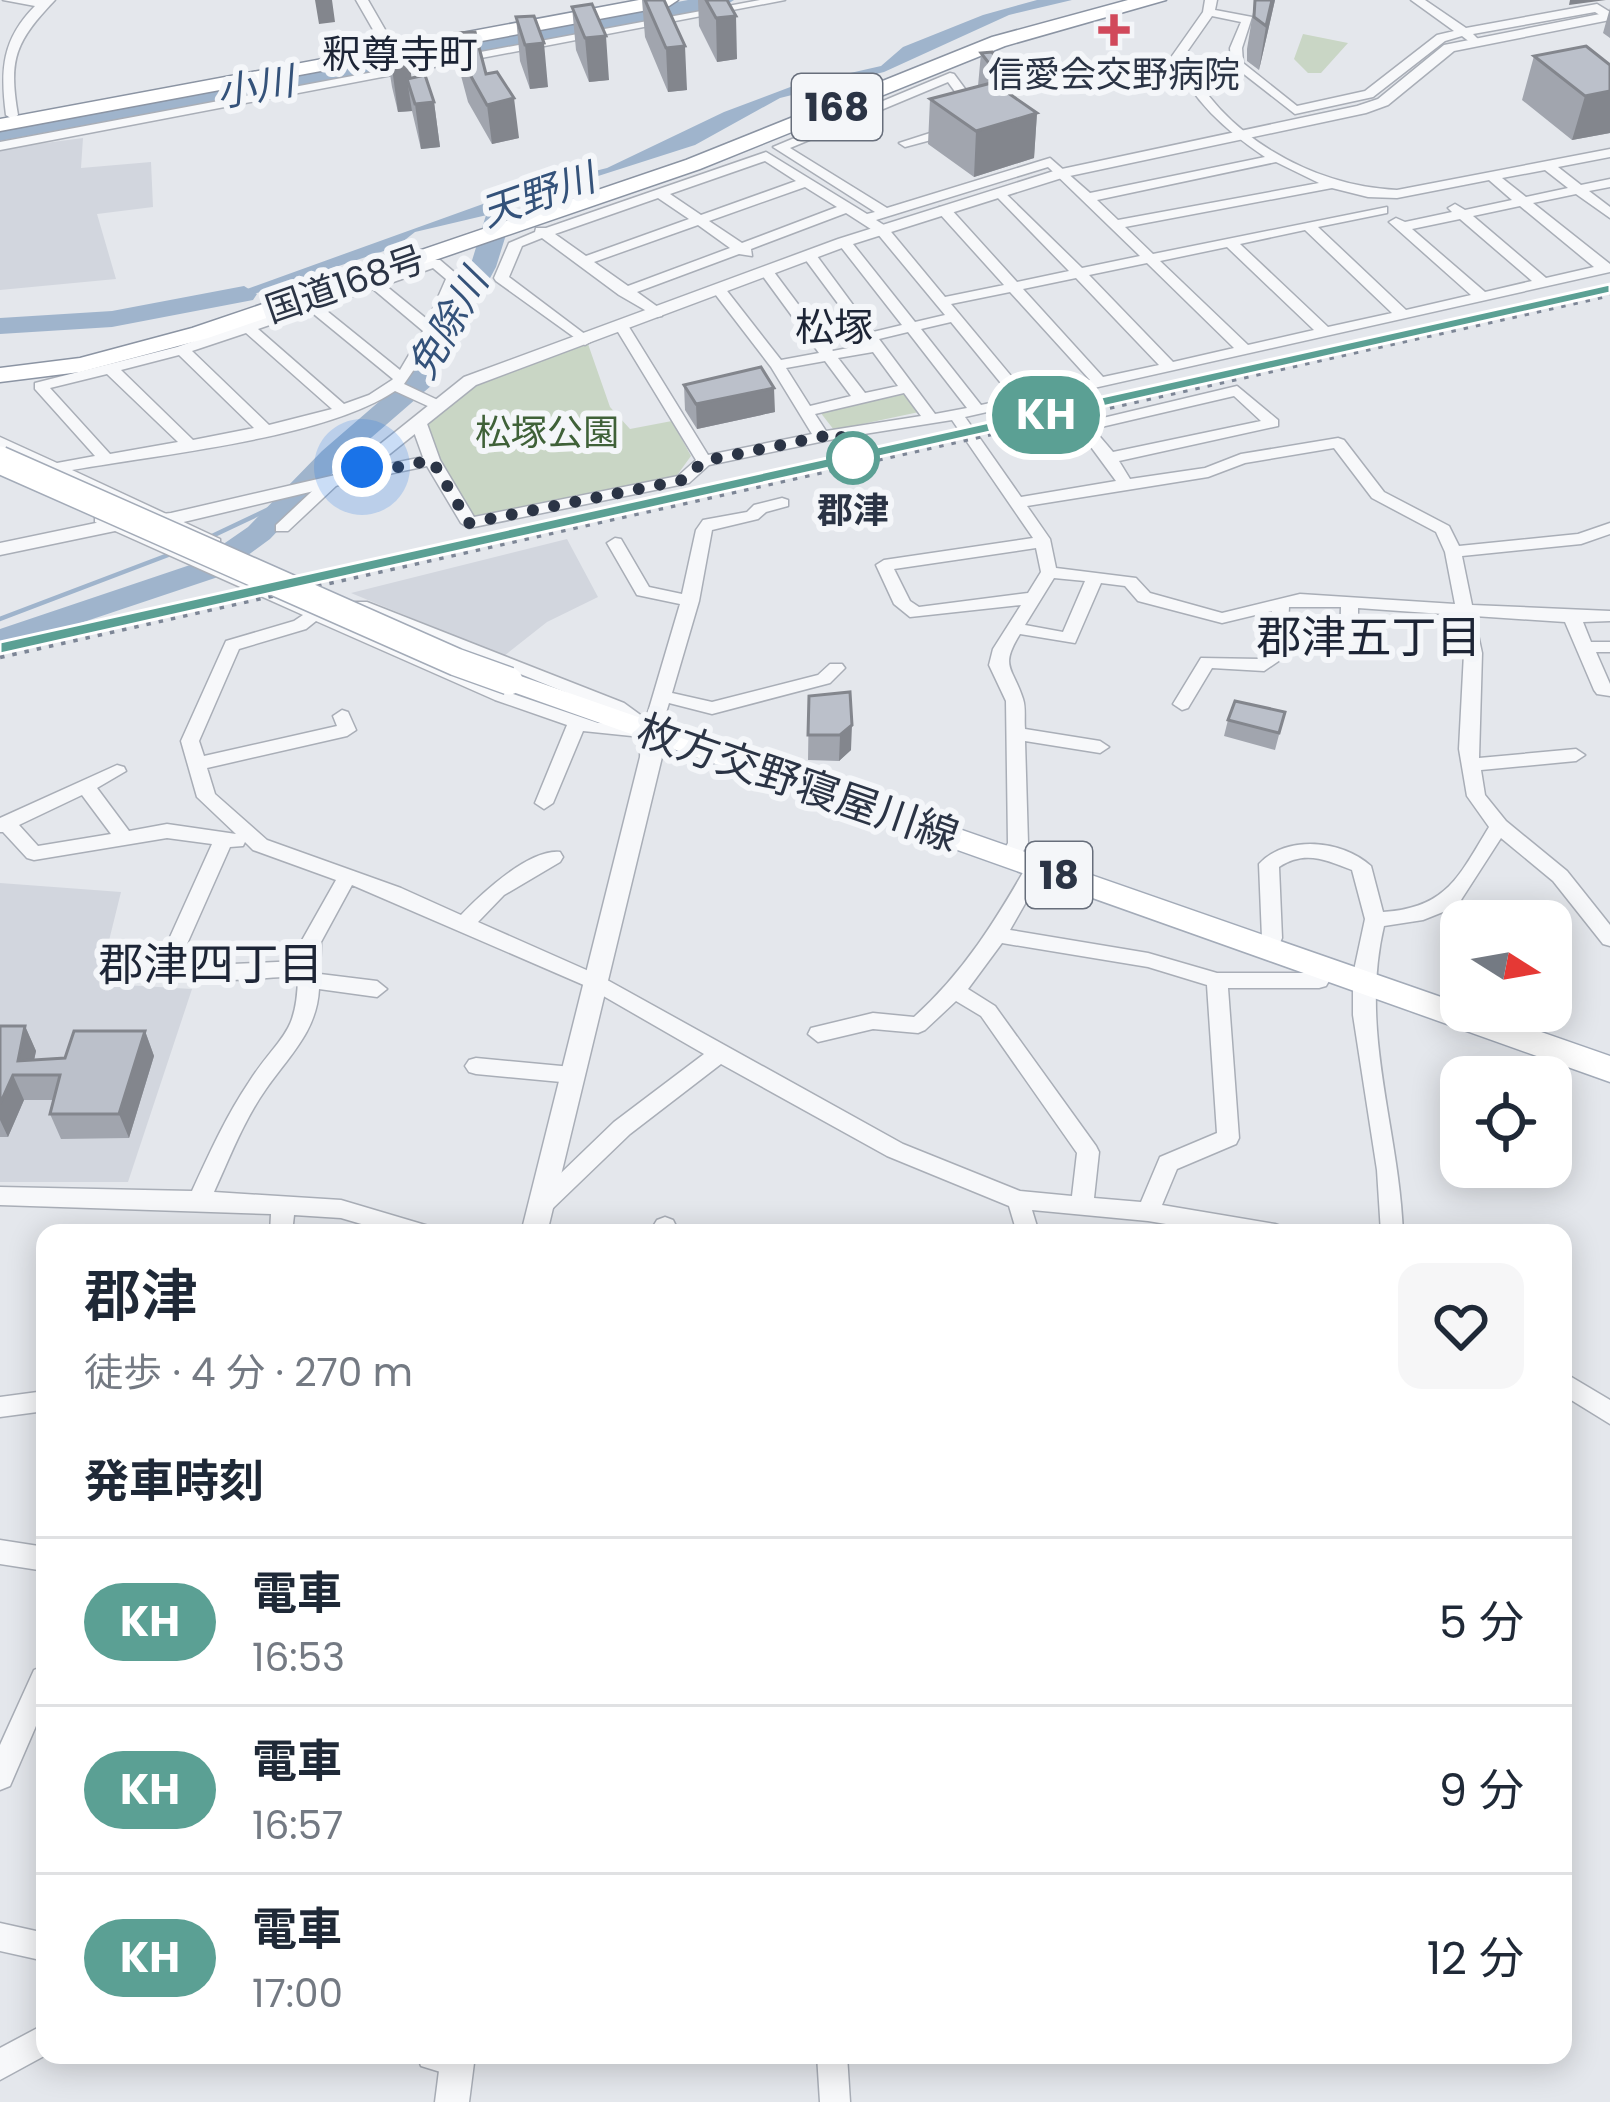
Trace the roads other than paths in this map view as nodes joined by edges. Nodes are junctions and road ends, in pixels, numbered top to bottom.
1 (9, 0) edge
2 (362, 0) edge
3 (638, 0) edge
4 (670, 0) edge
5 (779, 0) edge
6 (1157, 0) edge
7 (1417, 1) edge
8 (47, 2) edge
9 (1210, 6) edge
10 (1602, 9) edge
11 (4, 34) edge
12 (1470, 37) junction
13 (389, 51) junction
14 (404, 72) junction
15 (4, 119) edge
16 (1239, 135) junction
17 (905, 143) dead end
18 (0, 146) edge
19 (1609, 154) edge
20 (1278, 158) junction
21 (1547, 165) junction
22 (1062, 173) junction
23 (1492, 176) junction
24 (806, 182) junction
25 (1610, 183) edge
26 (1327, 185) junction
27 (1432, 188) junction
28 (1579, 190) junction
29 (658, 192) junction
30 (1000, 193) junction
31 (1088, 198) junction
32 (1523, 202) junction
33 (1378, 203) junction
34 (848, 208) junction
35 (944, 210) junction
36 (1462, 214) junction
37 (1610, 214) edge
38 (699, 220) junction
39 (884, 221) junction
40 (1115, 225) junction
41 (1308, 225) junction
42 (1402, 227) junction
43 (530, 228) junction
44 (844, 242) junction
45 (1230, 242) junction
46 (740, 249) junction
47 (808, 255) junction
48 (1150, 258) junction
49 (582, 262) junction
50 (1608, 268) edge
51 (768, 270) junction
52 (1078, 273) junction
53 (1543, 283) junction
54 (378, 286) junction
55 (1013, 287) junction
56 (719, 290) junction
57 (624, 292) junction
58 (1482, 297) junction
59 (942, 302) junction
60 (313, 306) junction
61 (657, 313) junction
62 (1403, 315) junction
63 (955, 317) junction
64 (622, 327) junction
65 (912, 328) junction
66 (250, 329) junction
67 (431, 330) junction
68 (1325, 332) junction
69 (585, 340) junction
70 (873, 342) junction
71 (182, 350) junction
72 (1245, 350) junction
73 (830, 355) junction
74 (777, 365) junction
75 (1170, 367) junction
76 (112, 370) junction
77 (0, 375) edge
78 (398, 382) junction
79 (1100, 383) junction
80 (908, 388) junction
81 (861, 399) junction
82 (1023, 400) junction
83 (430, 402) junction
84 (977, 410) junction
85 (343, 411) junction
86 (806, 411) junction
87 (956, 415) junction
88 (930, 418) junction
89 (418, 421) junction
90 (264, 429) junction
91 (821, 437) junction
92 (0, 442) edge
93 (189, 445) junction
94 (1108, 458) junction
95 (106, 459) junction
96 (0, 460) edge
97 (432, 460) junction
98 (704, 461) junction
99 (60, 467) junction
100 (0, 473) edge
101 (350, 477) junction
102 (327, 483) junction
103 (1126, 484) junction
104 (1019, 502) junction
105 (782, 503) dead end
106 (171, 519) junction
107 (773, 524) dead end
108 (115, 525) junction
109 (282, 528) dead end
110 (1610, 528) edge
111 (704, 530) junction
112 (1042, 542) junction
113 (615, 543) dead end
114 (0, 550) edge
115 (1453, 552) junction
116 (178, 556) junction
117 (1049, 572) junction
118 (1095, 578) junction
119 (1031, 598) junction
120 (1350, 600) junction
121 (690, 601) junction
122 (1281, 605) junction
123 (362, 606) dead end
124 (1465, 613) junction
125 (313, 615) junction
126 (1610, 616) edge
127 (1573, 617) junction
128 (1014, 628) junction
129 (1349, 646) dead end
130 (1585, 647) junction
131 (1610, 647) edge
132 (836, 668) dead end
133 (1610, 690) edge
134 (662, 696) junction
135 (1183, 704) dead end
136 (578, 722) junction
137 (347, 730) dead end
138 (651, 731) junction
139 (1015, 733) junction
140 (1100, 747) dead end
141 (1576, 754) dead end
142 (196, 764) junction
143 (1471, 765) junction
144 (117, 771) dead end
145 (86, 788) junction
146 (544, 803) dead end
147 (3, 825) edge
148 (1499, 826) junction
149 (123, 836) junction
150 (224, 838) junction
151 (260, 844) junction
152 (553, 857) dead end
153 (1023, 862) junction
154 (348, 876) junction
155 (1610, 898) edge
156 (1450, 900) edge
157 (1587, 905) junction
158 (1440, 910) edge
159 (1375, 919) junction
160 (464, 924) junction
161 (1001, 935) junction
162 (1610, 939) edge
163 (1268, 949) junction
164 (1326, 969) junction
165 (306, 974) junction
166 (1217, 980) junction
167 (593, 981) junction
168 (1362, 982) junction
169 (377, 988) dead end
170 (957, 992) junction
171 (818, 1034) dead end
172 (722, 1052) junction
173 (476, 1066) dead end
174 (1610, 1069) edge
175 (572, 1075) junction
176 (0, 1196) edge
177 (199, 1200) junction
178 (1018, 1200) junction
179 (542, 1205) junction
180 (283, 1206) junction
181 (1082, 1208) junction
182 (1148, 1212) junction
183 (281, 1224) edge
184 (383, 1224) edge
185 (537, 1224) edge
186 (1025, 1224) edge
187 (1221, 1224) edge
188 (1392, 1224) edge
189 (1572, 1388) edge
190 (36, 1402) edge
191 (0, 1407) edge
192 (1610, 1413) edge
193 (0, 1552) edge
194 (36, 1557) edge
195 (36, 1693) edge
196 (3, 1760) edge
197 (0, 1937) edge
198 (36, 1945) edge
199 (36, 2044) edge
200 (449, 2064) edge
201 (833, 2064) edge
202 (0, 2065) edge
203 (452, 2102) edge
204 (835, 2102) edge

1 - 8 street
2 - 13 street
3 - 13 main road
4 - 13 main road
5 - 14 street
6 - 43 main road, 国道168号 / 168
7 - 12 street
8 - 11 street
9 - 12 street
9 - 16 street
10 - 12 street
11 - 15 street
12 - 16 street
13 - 14 street
13 - 15 main road
14 - 18 street
16 - 20 street
16 - 22 street
17 - 39 street
19 - 21 street
20 - 26 street
20 - 31 street
21 - 23 street
21 - 28 street
22 - 30 street
22 - 31 street
22 - 39 street
23 - 27 street
23 - 32 street
24 - 29 street
24 - 34 street
24 - 38 street
25 - 28 street
26 - 33 street
26 - 40 street
27 - 33 street
27 - 36 street
28 - 32 street
28 - 37 street
29 - 38 street
29 - 43 street
30 - 35 street
30 - 52 street
31 - 40 street
32 - 36 street
32 - 50 street
33 - 41 street
33 - 42 street
34 - 39 street
34 - 46 street
35 - 39 street
35 - 55 street
36 - 42 street
36 - 53 street
38 - 46 street
38 - 49 street
39 - 44 street
39 - 59 street
40 - 48 street
41 - 45 street
41 - 62 street
42 - 58 street
43 - 49 street
43 - 69 street
43 - 77 main road, 国道168号 / 168
44 - 47 street
44 - 65 street
45 - 48 street
45 - 68 street
46 - 51 street
46 - 57 street
47 - 51 street
47 - 70 street
48 - 52 street
48 - 72 street
49 - 57 street
50 - 53 street
51 - 56 street
51 - 73 street
52 - 55 street
52 - 75 street
53 - 58 street
54 - 60 street
54 - 67 street
54 - 67 street
55 - 59 street
55 - 79 street
56 - 61 street
56 - 74 street
57 - 61 street
58 - 62 street
59 - 63 street
60 - 66 street
60 - 78 street
61 - 64 street
62 - 68 street
63 - 65 street
63 - 82 street
64 - 69 street
64 - 98 street
65 - 70 street
65 - 84 street
66 - 71 street
66 - 85 street
67 - 78 street
68 - 72 street
69 - 83 street
70 - 73 street
70 - 80 street
71 - 76 street
71 - 90 street
72 - 75 street
73 - 74 street
73 - 81 street
74 - 86 street
75 - 79 street
76 - 93 street
76 - 95 street
78 - 83 street
78 - 85 street
79 - 82 street
80 - 81 street
80 - 88 street
81 - 86 street
82 - 84 street
83 - 89 street
84 - 87 street
85 - 90 street
86 - 91 street
87 - 88 street
87 - 104 street
88 - 91 street
89 - 97 street
89 - 101 street
90 - 93 street
91 - 98 street
92 - 99 street
93 - 95 street
94 - 94 street
94 - 103 street
95 - 99 street
96 - 138 main road, 枚方交野寝屋川線 / 18, bridge
97 - 98 street
97 - 101 street
99 - 106 street
100 - 108 street
101 - 102 street
102 - 106 street
102 - 109 street
103 - 104 street
103 - 115 street
104 - 112 street
105 - 111 street
106 - 108 street
106 - 116 street
107 - 111 street
108 - 114 street
108 - 116 street
110 - 115 street
111 - 121 street
112 - 117 street
112 - 119 street
113 - 121 street
115 - 124 street
116 - 125 street
117 - 118 street
117 - 119 street
118 - 122 street
118 - 128 street
119 - 128 street
120 - 122 street
120 - 124 street
120 - 129 street
121 - 134 street
122 - 135 street
123 - 138 street
124 - 127 street
124 - 143 street
125 - 136 street
125 - 142 street
126 - 127 street
127 - 130 street
128 - 139 street
130 - 131 street
130 - 133 street
132 - 134 street
134 - 138 street
136 - 138 street
136 - 146 street
137 - 142 street
138 - 153 main road, 枚方交野寝屋川線 / 18
138 - 167 street
139 - 140 street
139 - 153 street
141 - 143 street
142 - 151 street
143 - 148 street
144 - 145 street
145 - 147 street
145 - 149 street
147 - 149 street
148 - 156 street
148 - 157 street
149 - 150 street
150 - 151 street
150 - 165 street
151 - 154 street
152 - 160 street
153 - 161 street
153 - 163 main road, 枚方交野寝屋川線 / 18
154 - 160 street
154 - 165 street
155 - 157 street
157 - 162 street
158 - 159 street
159 - 163 street
159 - 168 street
160 - 167 street
161 - 166 street
161 - 170 street
163 - 164 main road, 枚方交野寝屋川線 / 18
164 - 166 street
164 - 168 main road, 枚方交野寝屋川線 / 18
165 - 169 street
165 - 177 street
166 - 182 street
167 - 172 street
167 - 175 street
168 - 174 main road, 枚方交野寝屋川線 / 18
168 - 188 street
170 - 171 street
170 - 181 street
172 - 178 street
172 - 179 street
173 - 175 street
175 - 179 street
176 - 177 street
177 - 180 street
178 - 181 street
178 - 186 street
179 - 185 street
180 - 183 street
180 - 184 street
181 - 182 street
182 - 187 street
189 - 192 street
190 - 191 street
193 - 194 street
195 - 196 street
197 - 198 street
199 - 202 street
200 - 203 street
201 - 204 street

